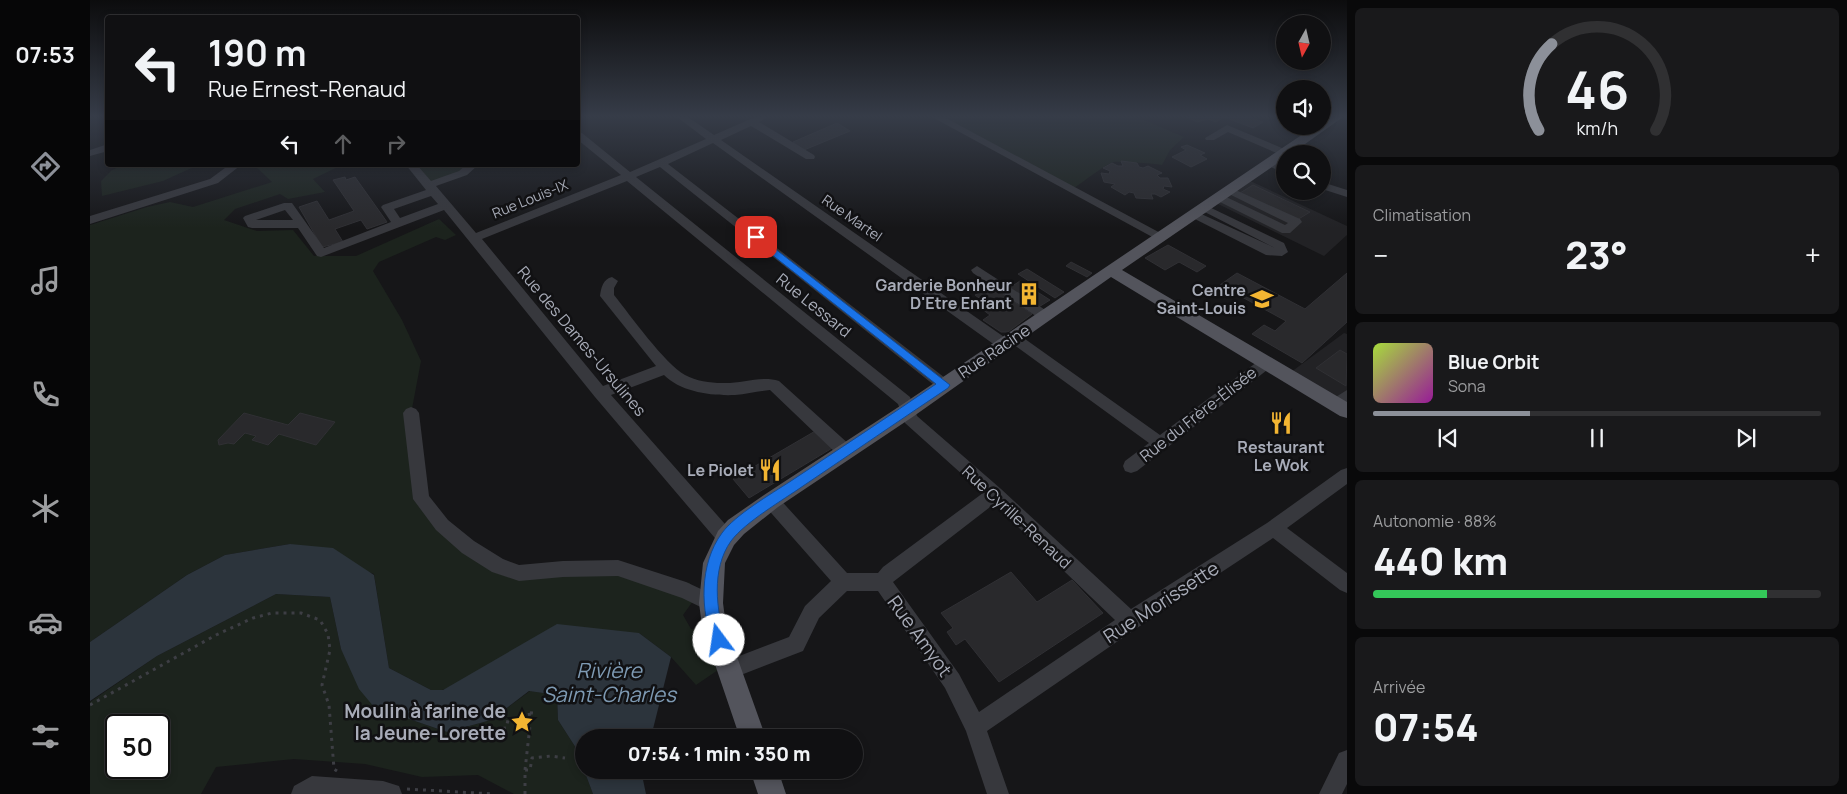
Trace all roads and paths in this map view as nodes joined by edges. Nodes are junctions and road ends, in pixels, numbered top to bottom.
1 (602, 154) edge
2 (683, 154) edge
3 (735, 154) edge
4 (806, 154) edge
5 (1006, 154) edge
6 (810, 157) dead end
7 (1276, 159) edge
8 (1270, 163) junction
9 (661, 164) junction
10 (1276, 166) edge
11 (233, 167) edge
12 (413, 167) edge
13 (470, 167) edge
14 (629, 176) junction
15 (432, 188) junction
16 (1331, 188) edge
17 (1224, 193) junction
18 (1347, 194) edge
19 (446, 204) junction
20 (1198, 210) junction
21 (90, 220) edge
22 (398, 223) junction
23 (300, 224) dead end
24 (1160, 236) junction
25 (474, 238) junction
26 (977, 270) dead end
27 (1112, 271) junction
28 (612, 281) dead end
29 (1045, 316) junction
30 (1008, 340) junction
31 (1266, 363) junction
32 (666, 368) junction
33 (944, 385) junction
34 (600, 393) junction
35 (1343, 404) edge
36 (907, 411) junction
37 (411, 413) dead end
38 (1160, 444) junction
39 (845, 451) junction
40 (1131, 466) dead end
41 (1347, 475) edge
42 (994, 494) junction
43 (771, 501) junction
44 (1273, 528) junction
45 (726, 538) junction
46 (843, 582) junction
47 (883, 582) junction
48 (1347, 584) edge
49 (711, 603) junction
50 (1130, 622) junction
51 (728, 670) junction
52 (90, 705) edge
53 (532, 708) dead end
54 (531, 714) junction
55 (975, 728) junction
56 (750, 729) edge
57 (495, 730) dead end
58 (565, 758) dead end
59 (1347, 761) edge
60 (525, 770) junction
61 (344, 774) dead end
62 (767, 779) edge
63 (394, 791) edge
64 (302, 794) edge
65 (494, 794) edge
66 (525, 794) edge
67 (772, 794) edge
68 (998, 794) edge
69 (1330, 794) edge

1 - 14 street, Rue Lessard
2 - 9 street, Rue Louis-IX
3 - 30 street, Rue Martel
4 - 6 street
5 - 24 street
7 - 8 main road, Rue Racine
8 - 10 street
8 - 17 main road, Rue Racine
9 - 14 street, Rue Louis-IX
9 - 33 street
11 - 21 street
12 - 15 street, Rue des Dames-Ursulines
13 - 15 street
14 - 25 street, Rue Louis-IX
14 - 36 street, Rue Lessard
15 - 19 street, Rue des Dames-Ursulines
15 - 22 street
16 - 18 street
17 - 17 street
17 - 20 main road, Rue Racine
19 - 22 street
19 - 25 street, Rue des Dames-Ursulines
20 - 20 street
20 - 24 main road, Rue Racine
22 - 23 street
24 - 27 main road, Rue Racine
25 - 34 street, Rue des Dames-Ursulines
26 - 29 street
27 - 29 main road, Rue Racine
27 - 31 main road
28 - 32 street
29 - 30 main road, Rue Racine
30 - 33 main road, Rue Racine
30 - 38 street, Rue Martel
31 - 35 main road
31 - 38 street, Rue du Frère-Élisée
32 - 34 street
32 - 39 street
33 - 36 main road, Rue Racine
34 - 45 street, Rue des Dames-Ursulines
36 - 39 main road, Rue Racine
36 - 42 street, Rue Cyrille-Renaud
37 - 49 street
38 - 40 street, Rue du Frère-Élisée
39 - 43 main road, Rue Racine
41 - 44 street, Rue Morissette
42 - 47 street, Rue Amyot
42 - 50 street, Rue Cyrille-Renaud
43 - 45 main road, Rue Racine
43 - 46 street
44 - 48 street
44 - 50 street, Rue Morissette
45 - 49 main road, Rue Racine
46 - 47 street
46 - 51 street
47 - 55 street, Rue Amyot
49 - 51 main road, Rue Racine
50 - 55 street, Rue Morissette
51 - 56 main road, Rue Racine
52 - 61 path
53 - 54 path
54 - 57 path
54 - 60 path
55 - 68 street, Rue Amyot
58 - 60 path
59 - 69 street
60 - 66 path
62 - 67 main road
63 - 64 street
63 - 65 path

